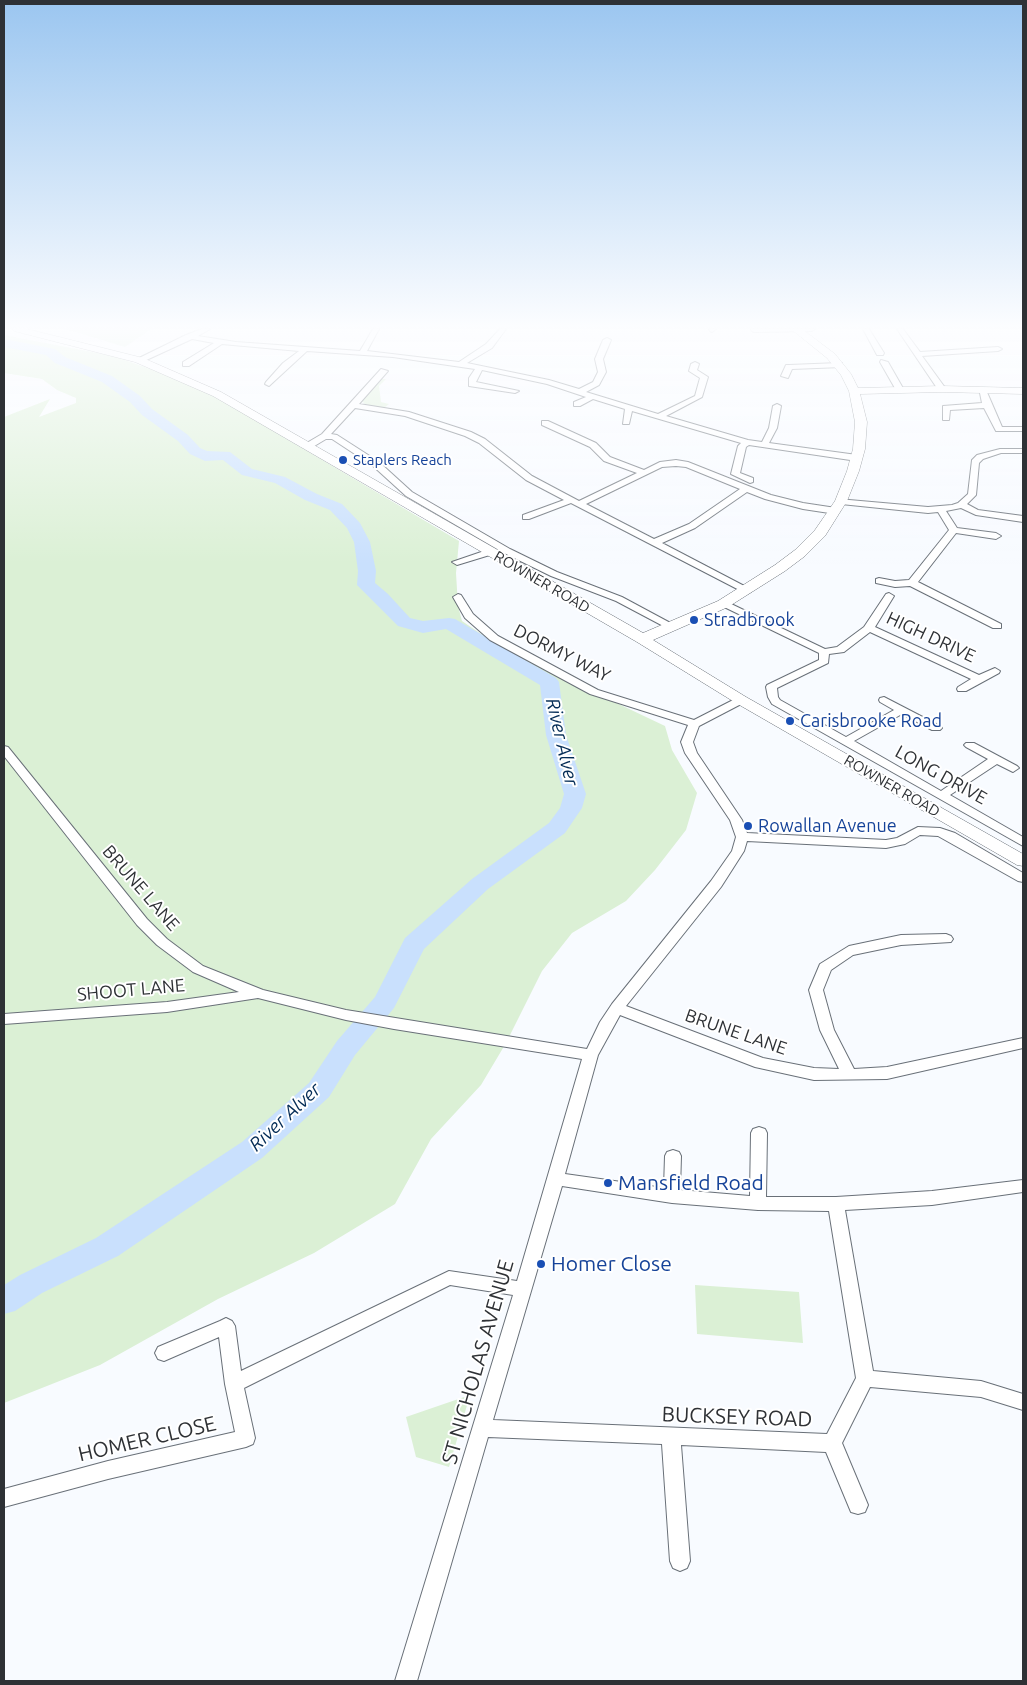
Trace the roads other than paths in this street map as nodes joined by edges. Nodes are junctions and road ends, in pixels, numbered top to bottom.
1 (241, 408) edge
2 (351, 408) edge
3 (369, 408) edge
4 (629, 408) joint
5 (678, 408) edge
6 (777, 408) edge
7 (858, 408) edge
8 (951, 408) edge
9 (988, 408) edge
10 (658, 417) junction
11 (946, 418) dead end
12 (626, 422) dead end
13 (546, 423) dead end
14 (1023, 429) edge
15 (325, 436) junction
16 (747, 442) junction
17 (764, 445) junction
18 (308, 446) junction
19 (1023, 451) edge
20 (858, 458) junction
21 (645, 472) junction
22 (750, 480) dead end
23 (745, 489) junction
24 (575, 502) junction
25 (961, 505) junction
26 (838, 506) junction
27 (941, 510) junction
28 (526, 517) dead end
29 (1023, 519) edge
30 (954, 530) junction
31 (996, 536) dead end
32 (654, 542) junction
33 (490, 552) junction
34 (457, 562) dead end
35 (879, 581) dead end
36 (912, 583) junction
37 (747, 591) junction
38 (889, 596) dead end
39 (458, 597) dead end
40 (723, 604) junction
41 (670, 626) junction
42 (997, 626) dead end
43 (868, 629) junction
44 (642, 639) junction
45 (824, 652) junction
46 (995, 671) dead end
47 (978, 679) junction
48 (962, 689) dead end
49 (741, 700) junction
50 (884, 700) dead end
51 (902, 710) junction
52 (695, 724) junction
53 (936, 728) dead end
54 (847, 743) junction
55 (970, 745) dead end
56 (4, 750) edge
57 (996, 760) junction
58 (1014, 768) dead end
59 (941, 796) junction
60 (742, 837) junction
61 (1023, 842) edge
62 (1023, 861) edge
63 (1023, 878) edge
64 (946, 939) dead end
65 (260, 994) junction
66 (617, 1008) junction
67 (4, 1019) edge
68 (1023, 1043) edge
69 (591, 1055) junction
70 (849, 1075) junction
71 (759, 1133) dead end
72 (673, 1156) dead end
73 (556, 1179) junction
74 (1023, 1186) edge
75 (672, 1196) junction
76 (758, 1203) junction
77 (836, 1204) junction
78 (523, 1289) junction
79 (164, 1353) dead end
80 (865, 1378) junction
81 (234, 1384) junction
82 (1023, 1402) edge
83 (482, 1428) junction
84 (672, 1437) junction
85 (832, 1443) junction
86 (4, 1498) edge
87 (858, 1505) dead end
88 (680, 1561) dead end
89 (406, 1681) edge

1 - 18 main road, ROWNER ROAD
2 - 15 street
3 - 24 street
4 - 10 street
4 - 12 street
5 - 10 street
6 - 17 street
7 - 20 main road
8 - 11 street
9 - 14 street
10 - 16 street
13 - 21 street
15 - 18 street
15 - 41 street
16 - 17 street
16 - 22 street
17 - 20 street
18 - 33 main road, ROWNER ROAD
19 - 25 street
20 - 26 main road
21 - 23 street
21 - 24 street
23 - 26 street
23 - 32 street
24 - 28 street
24 - 32 street
25 - 27 street
25 - 29 street
26 - 27 street
26 - 37 main road
27 - 30 street
30 - 31 street
30 - 36 street
32 - 37 street
33 - 34 street
33 - 44 main road, ROWNER ROAD
35 - 36 street
36 - 42 street
37 - 40 main road
38 - 43 street
39 - 52 street, DORMY WAY
40 - 41 main road
40 - 45 street
41 - 44 main road
43 - 45 street
43 - 47 street, HIGH DRIVE
44 - 49 main road, ROWNER ROAD
45 - 54 street, LONG DRIVE
46 - 47 street, HIGH DRIVE
47 - 48 street, HIGH DRIVE
49 - 52 street
49 - 62 main road, ROWNER ROAD
50 - 51 street
51 - 53 street
51 - 54 street
52 - 60 street
54 - 59 street, LONG DRIVE
55 - 57 street
56 - 65 street, BRUNE LANE
57 - 58 street
57 - 59 street
59 - 61 street, LONG DRIVE
60 - 63 street
60 - 66 street
64 - 70 street
65 - 67 street, SHOOT LANE
65 - 69 street, BRUNE LANE
66 - 69 street
66 - 70 street, BRUNE LANE
68 - 70 street, BRUNE LANE
69 - 73 street, ST NICHOLAS AVENUE
71 - 76 street
72 - 75 street
73 - 75 street
73 - 78 street, ST NICHOLAS AVENUE
74 - 77 street
75 - 76 street
76 - 77 street
77 - 80 street
78 - 81 street
78 - 83 street, ST NICHOLAS AVENUE
79 - 81 street, HOMER CLOSE
80 - 82 street
80 - 85 street, BUCKSEY ROAD
81 - 86 street, HOMER CLOSE
83 - 84 street, BUCKSEY ROAD
83 - 89 street, ST NICHOLAS AVENUE
84 - 85 street, BUCKSEY ROAD
84 - 88 street
85 - 87 street

